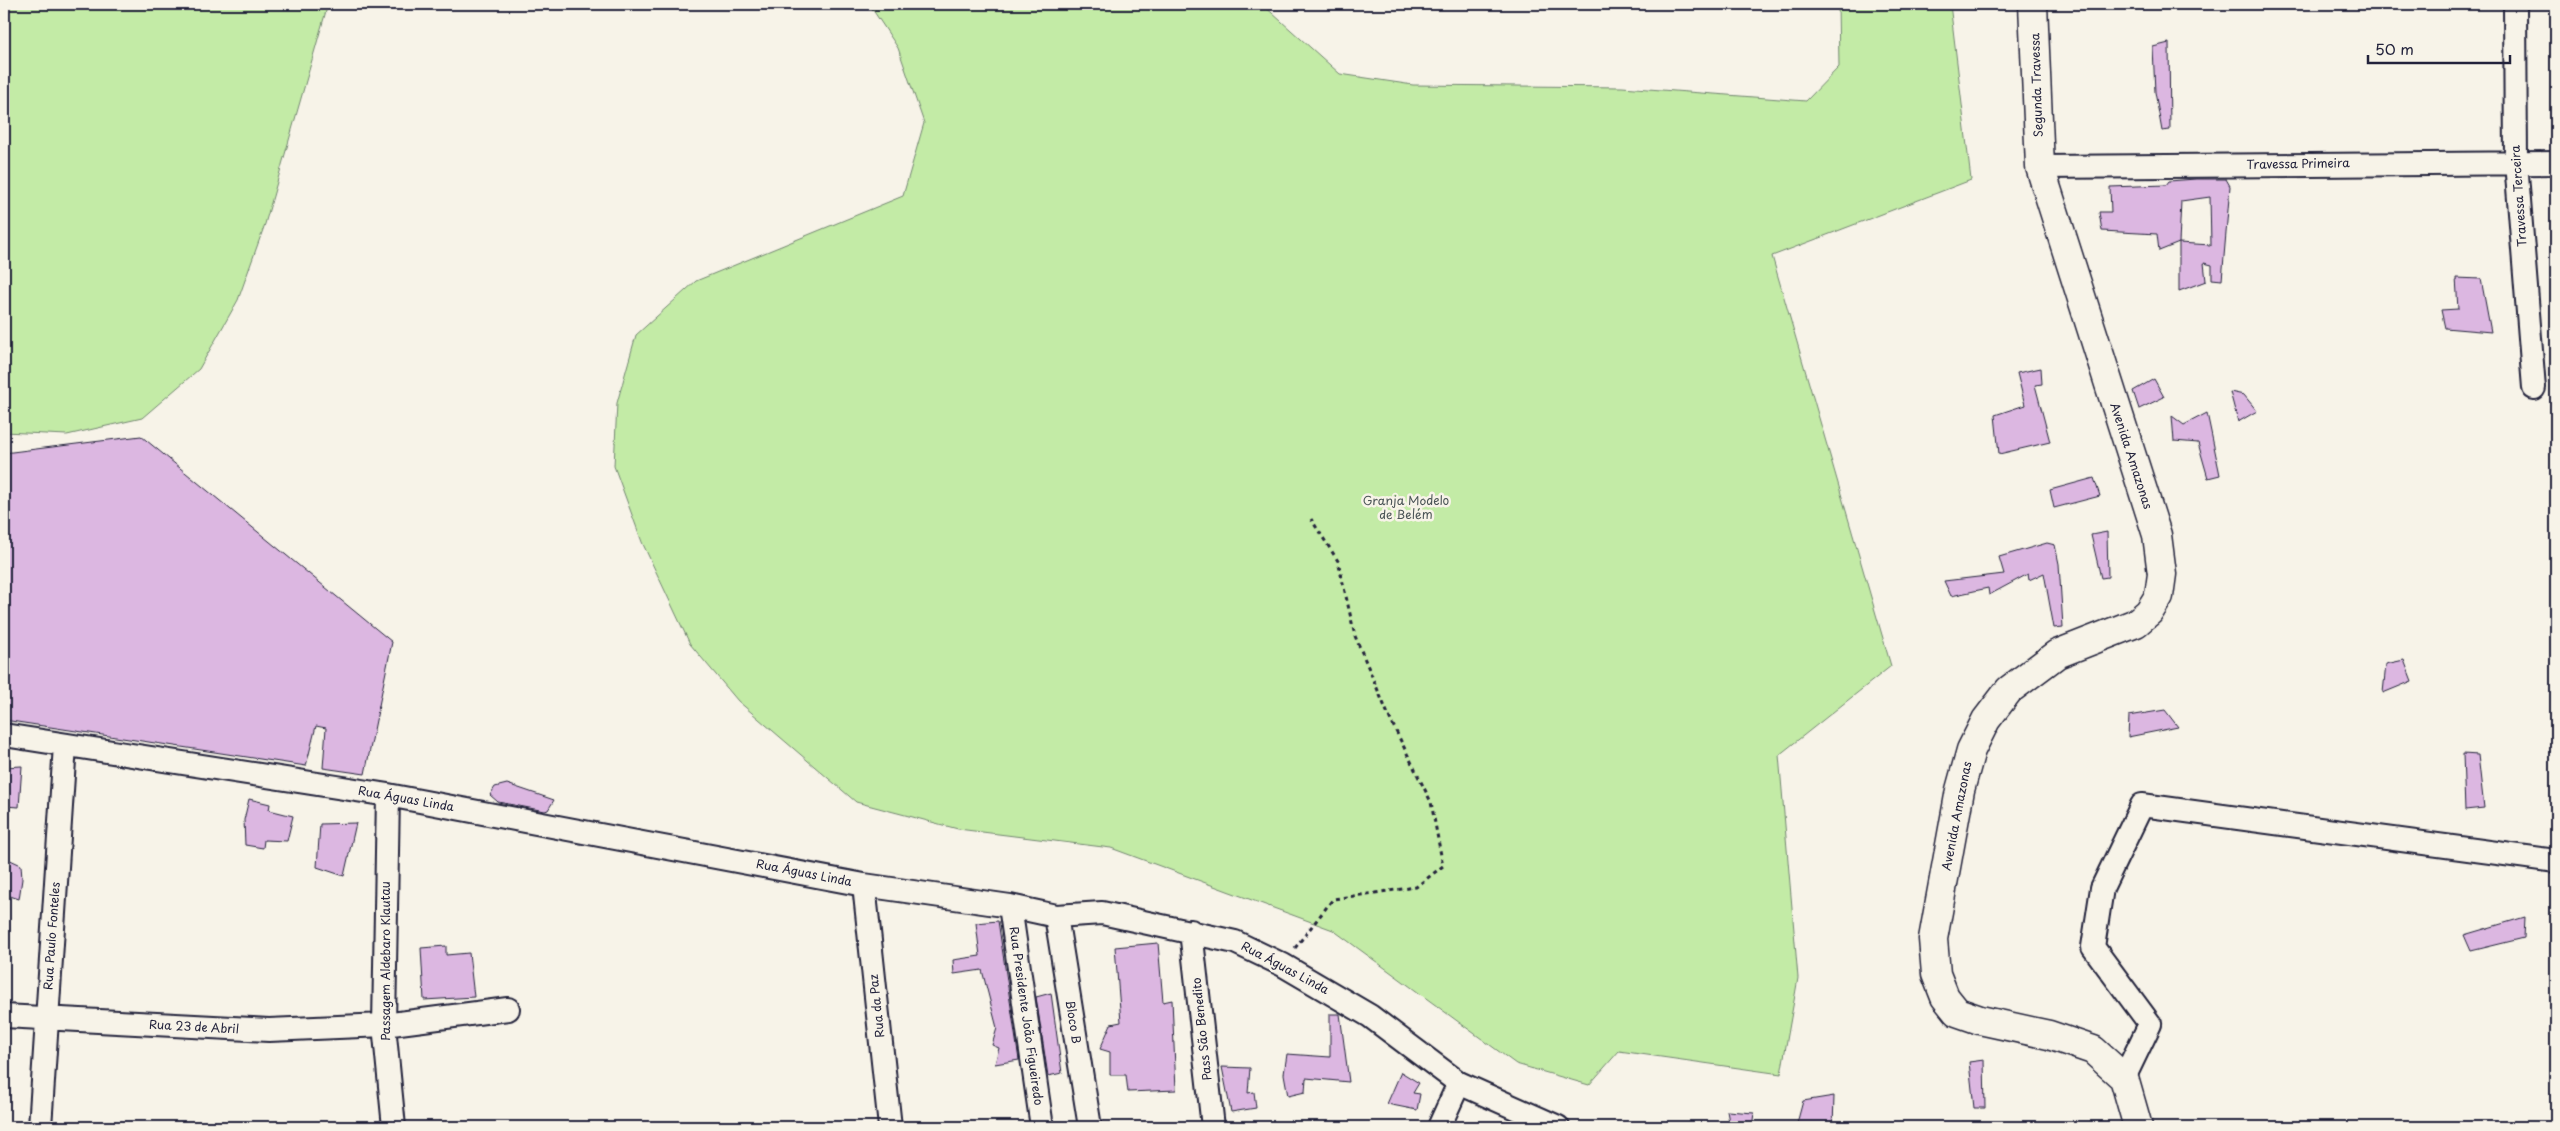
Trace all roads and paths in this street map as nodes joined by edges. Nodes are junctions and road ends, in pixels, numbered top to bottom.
1 (2033, 4) edge
2 (2515, 4) edge
3 (2516, 162) junction
4 (2556, 163) edge
5 (2040, 167) junction
6 (2534, 388) dead end
7 (1311, 519) dead end
8 (4, 735) edge
9 (65, 745) junction
10 (388, 795) junction
11 (2548, 860) edge
12 (864, 884) junction
13 (1010, 906) junction
14 (1056, 916) junction
15 (1190, 930) junction
16 (1283, 965) junction
17 (508, 1008) dead end
18 (4, 1016) edge
19 (46, 1020) junction
20 (384, 1025) junction
21 (2124, 1078) junction
22 (1458, 1083) junction
23 (40, 1127) edge
24 (394, 1127) edge
25 (880, 1127) edge
26 (890, 1127) edge
27 (1042, 1127) edge
28 (1090, 1127) edge
29 (1212, 1127) edge
30 (1439, 1127) edge
31 (1558, 1127) edge
32 (2138, 1127) edge

1 - 5 street, Segunda Travessa
2 - 3 street, Travessa Terceira
3 - 4 street, Travessa Primeira
3 - 5 street, Travessa Primeira
3 - 6 street, Travessa Terceira
5 - 21 street, Avenida Amazonas
7 - 16 path
8 - 9 street, Rua Águas Linda
9 - 10 street, Rua Águas Linda
9 - 19 street, Rua Paulo Fonteles
10 - 12 street, Rua Águas Linda
10 - 20 street, Passagem Aldebaro Klautau
11 - 21 street
12 - 13 street, Rua Águas Linda
12 - 26 street, Rua da Paz
13 - 14 street, Rua Águas Linda
13 - 27 street, Rua Presidente João Figueiredo
14 - 15 street, Rua Águas Linda
14 - 28 street, Bloco B
15 - 16 street, Rua Águas Linda
15 - 29 street, Pass São Benedito
16 - 22 street, Rua Águas Linda
17 - 20 street, Rua 23 de Abril
18 - 19 street, Rua 23 de Abril
19 - 20 street, Rua 23 de Abril
19 - 23 street, Rua Paulo Fonteles
20 - 24 street, Passagem Aldebaro Klautau
21 - 32 street
22 - 30 street
22 - 31 street, Rua Águas Linda
25 - 26 street

